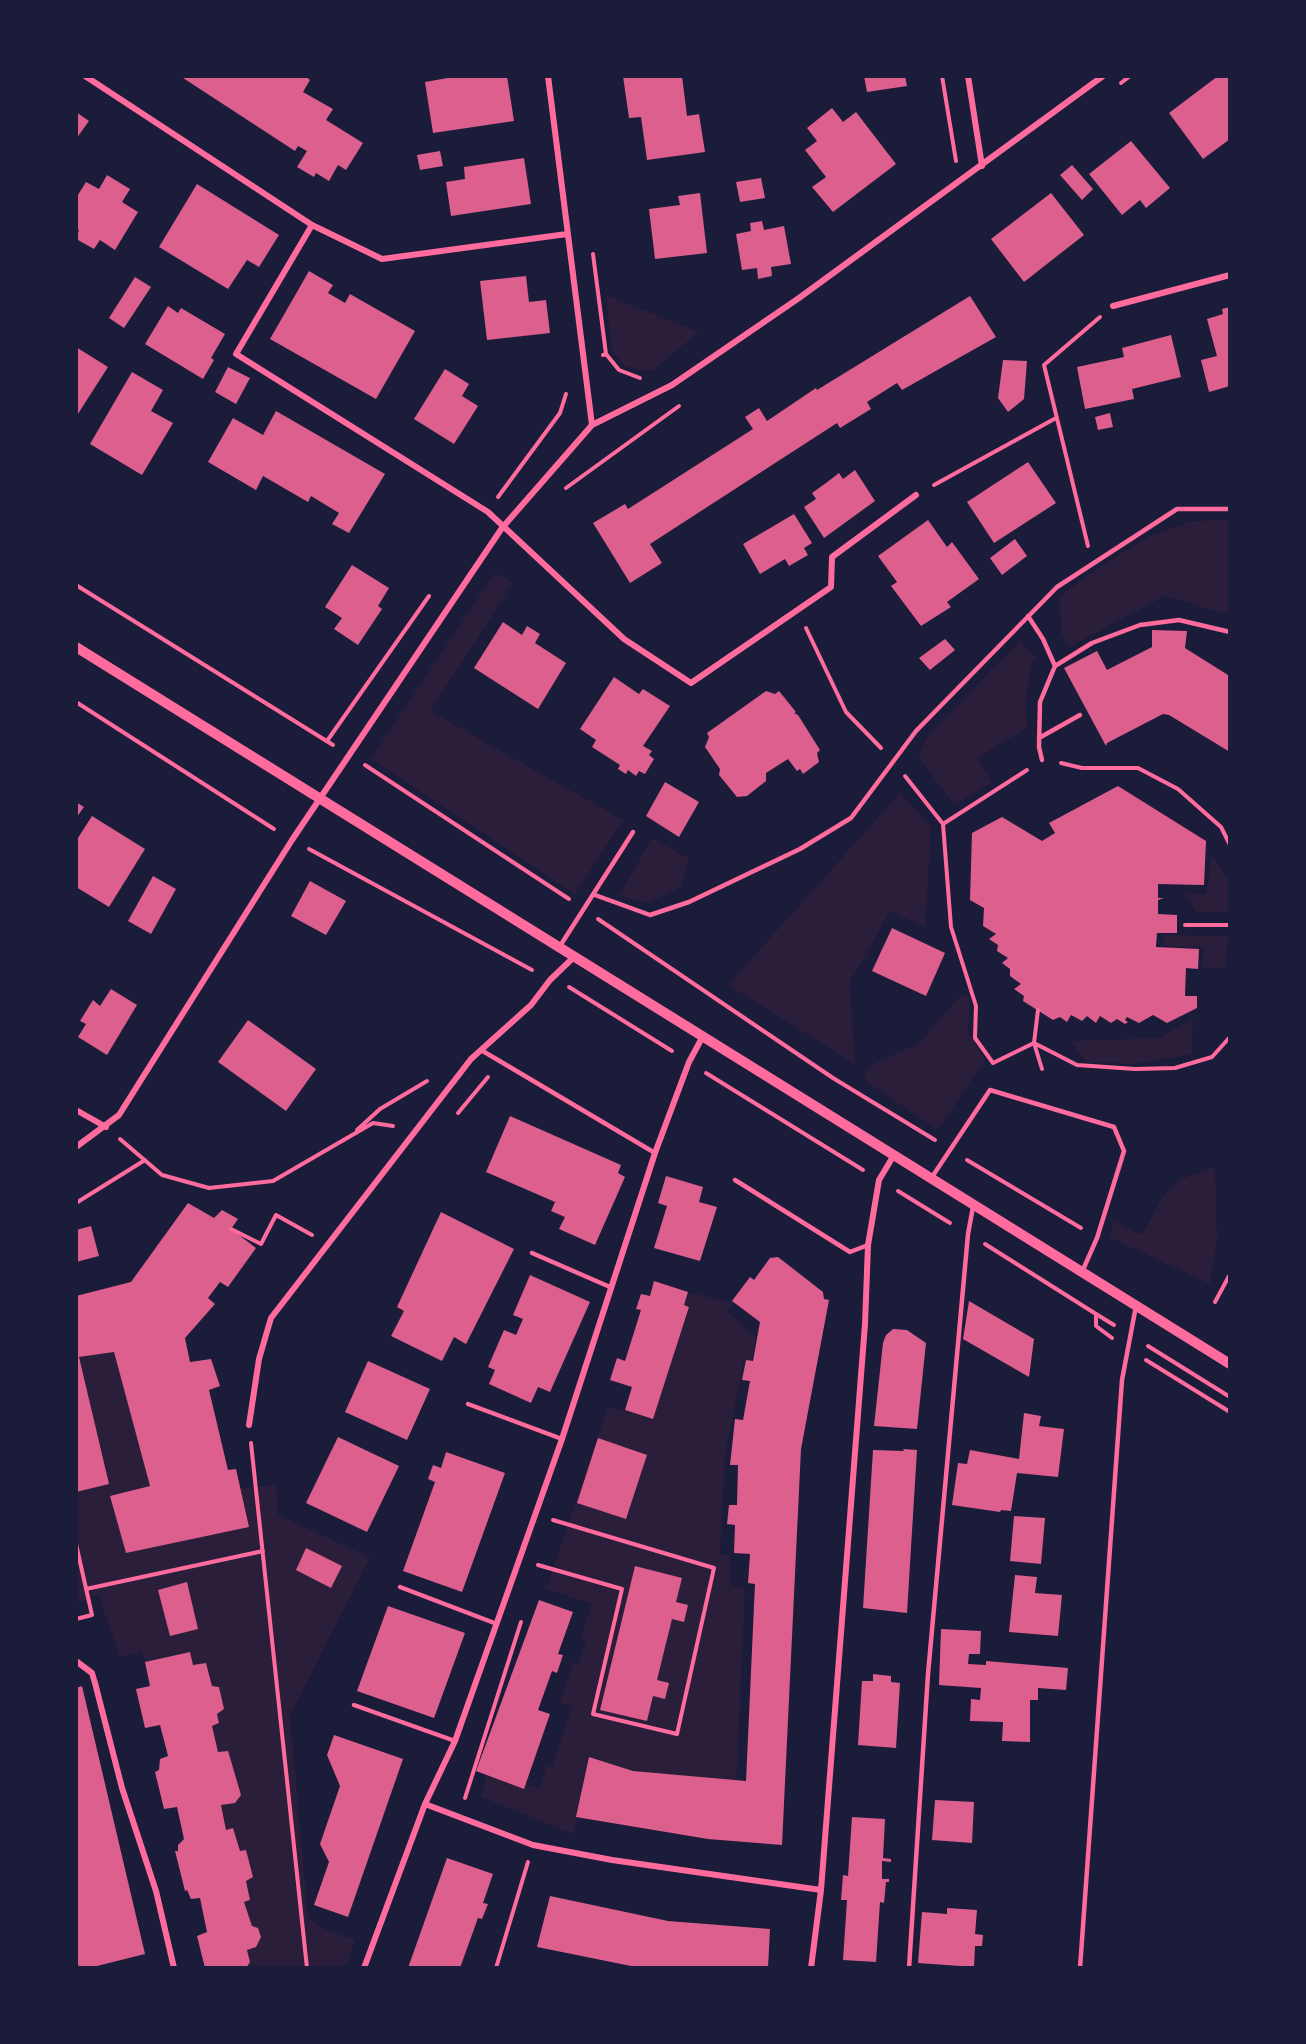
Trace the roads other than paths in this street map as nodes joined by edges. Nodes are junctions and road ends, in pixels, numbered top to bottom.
1 (85, 76) edge
2 (548, 76) edge
3 (968, 76) edge
4 (1103, 76) edge
5 (982, 166) junction
6 (312, 225) junction
7 (567, 234) junction
8 (1230, 275) edge
9 (1113, 306) road end
10 (592, 425) junction
11 (916, 495) road end
12 (1230, 509) edge
13 (502, 528) junction
14 (1028, 616) junction
15 (1230, 632) edge
16 (76, 647) edge
17 (1054, 666) junction
18 (1080, 715) dead end
19 (1039, 738) junction
20 (1042, 760) road end
21 (321, 798) junction
22 (633, 832) dead end
23 (595, 896) junction
24 (560, 946) junction
25 (575, 956) junction
26 (704, 1035) junction
27 (481, 1050) junction
28 (76, 1110) edge
29 (106, 1127) junction
30 (76, 1147) edge
31 (655, 1153) junction
32 (894, 1155) junction
33 (931, 1178) junction
34 (735, 1180) dead end
35 (974, 1204) junction
36 (868, 1245) junction
37 (532, 1253) dead end
38 (1082, 1272) junction
39 (610, 1287) junction
40 (1136, 1306) junction
41 (1230, 1364) edge
42 (468, 1404) dead end
43 (249, 1425) road end
44 (562, 1439) junction
45 (400, 1587) dead end
46 (496, 1624) junction
47 (76, 1661) edge
48 (354, 1705) dead end
49 (455, 1741) junction
50 (425, 1804) junction
51 (821, 1890) junction
52 (174, 1968) edge
53 (364, 1968) edge
54 (811, 1968) edge
55 (909, 1968) edge
56 (1080, 1968) edge

1 - 6 street
2 - 7 street
3 - 5 street
4 - 5 street
5 - 10 street
6 - 7 street
6 - 13 street
7 - 10 street
8 - 9 street
10 - 13 street
11 - 13 street
12 - 14 lane
13 - 21 street
14 - 17 lane
14 - 23 lane
15 - 17 lane
16 - 21 street
17 - 19 lane
18 - 19 lane
19 - 20 lane
21 - 24 street
21 - 29 street
22 - 23 lane
23 - 24 lane
24 - 25 street
25 - 26 street
25 - 27 street
26 - 31 street
26 - 32 street
27 - 31 lane
27 - 43 street
28 - 29 street
29 - 30 street
31 - 39 street
32 - 33 street
32 - 36 street
33 - 35 street
33 - 38 lane
34 - 36 lane
35 - 38 street
35 - 55 lane
36 - 51 street
37 - 39 lane
38 - 40 street
39 - 44 street
40 - 41 street
40 - 56 lane
42 - 44 lane
44 - 46 street
45 - 46 lane
46 - 49 street
47 - 52 street
48 - 49 lane
49 - 50 street
50 - 51 street
50 - 53 street
51 - 54 street

